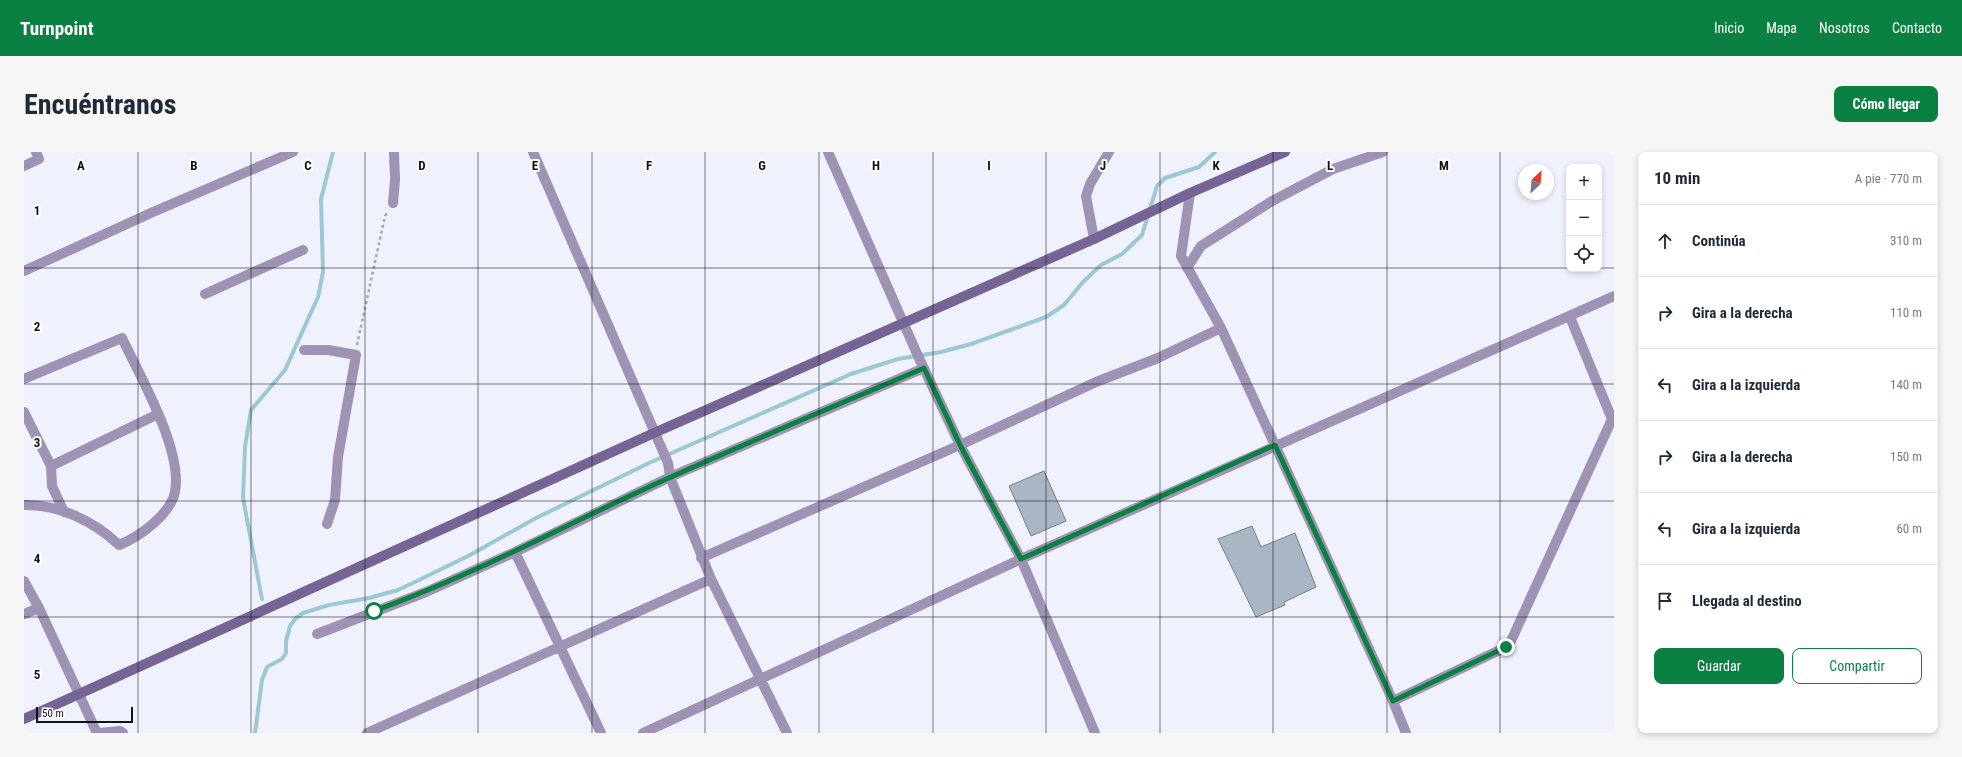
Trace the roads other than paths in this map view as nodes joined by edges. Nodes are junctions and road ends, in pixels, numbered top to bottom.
1 (36, 152) edge
2 (293, 152) edge
3 (394, 152) edge
4 (534, 152) edge
5 (828, 152) edge
6 (1109, 152) edge
7 (1285, 152) edge
8 (1383, 152) edge
9 (24, 166) edge
10 (1190, 193) junction
11 (393, 203) road end
12 (1094, 239) junction
13 (303, 250) dead end
14 (1187, 268) junction
15 (24, 271) edge
16 (205, 294) dead end
17 (1614, 296) edge
18 (1570, 317) junction
19 (902, 323) junction
20 (1221, 328) junction
21 (304, 350) dead end
22 (924, 368) junction
23 (24, 379) edge
24 (24, 412) edge
25 (158, 414) junction
26 (654, 433) junction
27 (960, 445) junction
28 (1275, 445) junction
29 (51, 466) junction
30 (670, 477) junction
31 (24, 506) edge
32 (64, 512) junction
33 (327, 524) dead end
34 (515, 552) junction
35 (701, 558) junction
36 (1021, 559) junction
37 (710, 579) junction
38 (24, 581) edge
39 (39, 608) junction
40 (24, 614) edge
41 (317, 634) dead end
42 (561, 646) junction
43 (759, 679) junction
44 (79, 693) junction
45 (1393, 701) junction
46 (24, 719) edge
47 (98, 733) edge
48 (123, 733) edge
49 (367, 733) edge
50 (601, 733) edge
51 (643, 733) edge
52 (787, 733) edge
53 (1095, 733) edge
54 (1406, 733) edge

1 - 9 street
2 - 15 street
3 - 11 street
4 - 26 street
5 - 19 street
6 - 12 street
7 - 10 street
8 - 14 street
10 - 12 street
10 - 14 street
12 - 19 street
13 - 16 street
14 - 20 street
17 - 18 street
18 - 28 street
18 - 45 street
19 - 22 street
19 - 26 street
20 - 27 street
20 - 28 street
21 - 33 street
22 - 27 street
22 - 30 street
23 - 25 street
24 - 29 street
25 - 29 street
25 - 32 street
26 - 30 street
26 - 44 street
27 - 35 street
27 - 36 street
28 - 36 street
28 - 45 street
29 - 32 street
30 - 34 street
30 - 35 street
31 - 32 street
34 - 41 street
34 - 42 street
35 - 37 street
36 - 43 street
36 - 53 street
37 - 42 street
37 - 43 street
38 - 39 street
39 - 40 street
39 - 44 street
42 - 49 street
42 - 50 street
43 - 51 street
43 - 52 street
44 - 46 street
44 - 47 street
45 - 54 street
47 - 48 street

